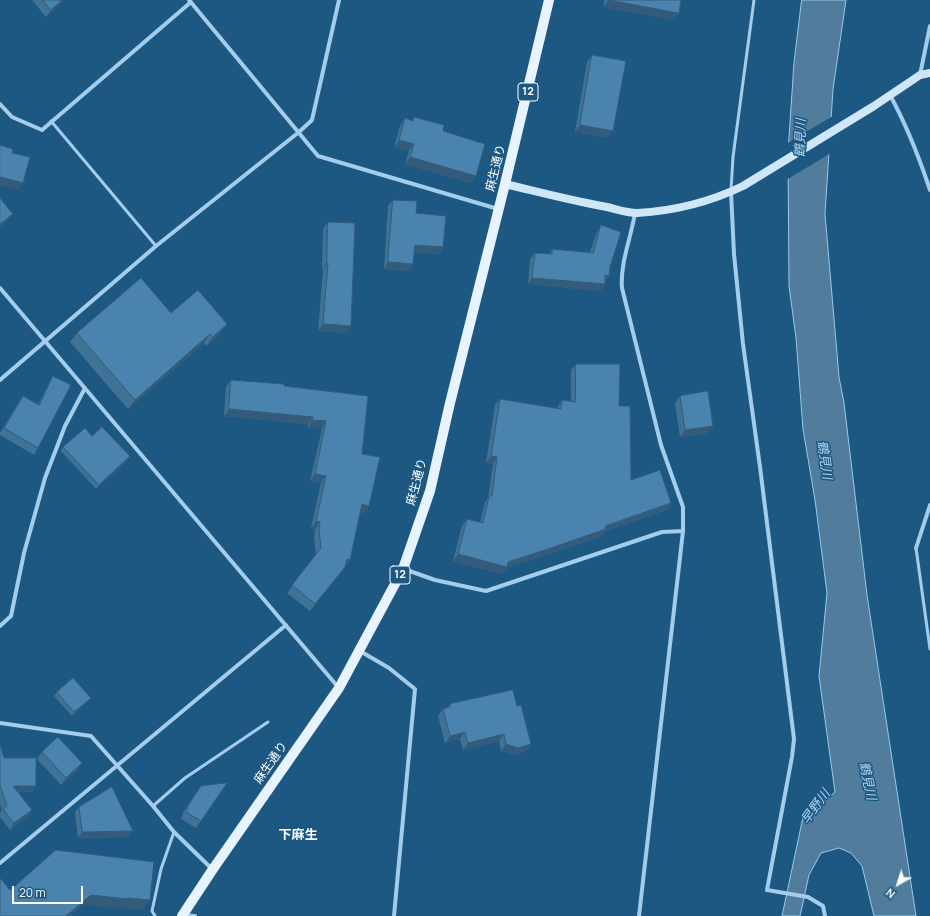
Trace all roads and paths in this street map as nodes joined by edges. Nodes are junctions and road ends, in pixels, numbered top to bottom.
1 (339, 0) edge
2 (549, 0) edge
3 (754, 0) edge
4 (190, 1) edge
5 (930, 26) edge
6 (930, 72) edge
7 (920, 75) junction
8 (890, 95) junction
9 (0, 104) edge
10 (51, 121) junction
11 (299, 132) junction
12 (505, 184) junction
13 (930, 190) edge
14 (731, 192) junction
15 (499, 209) junction
16 (636, 213) junction
17 (156, 246) junction
18 (0, 288) edge
19 (46, 342) junction
20 (0, 380) edge
21 (85, 388) junction
22 (930, 505) edge
23 (683, 531) junction
24 (916, 548) joint
25 (403, 569) junction
26 (286, 625) junction
27 (0, 626) edge
28 (930, 649) edge
29 (359, 651) junction
30 (339, 688) junction
31 (268, 722) dead end
32 (0, 723) edge
33 (118, 765) junction
34 (153, 806) junction
35 (174, 832) junction
36 (0, 863) edge
37 (213, 869) junction
38 (183, 915) edge
39 (154, 916) edge
40 (195, 916) edge
41 (394, 916) edge
42 (639, 916) edge
43 (825, 916) edge

1 - 11 street
2 - 12 main road, 麻生通り / 12
3 - 14 lane
4 - 10 street
4 - 11 street
5 - 7 street
6 - 7 street
7 - 8 street
8 - 13 street
8 - 14 street
9 - 10 street
10 - 17 lane
11 - 15 street
11 - 17 street
12 - 15 main road, 麻生通り / 12
12 - 16 street
14 - 16 street
14 - 43 street
15 - 25 main road, 麻生通り / 12
16 - 23 street
17 - 19 street
18 - 19 street
19 - 20 street
19 - 21 street
21 - 26 street
21 - 27 street
22 - 24 street
23 - 25 street
23 - 42 street
24 - 28 lane
25 - 29 main road, 麻生通り / 12
26 - 30 street
26 - 33 street
29 - 30 main road, 麻生通り / 12
29 - 41 street
30 - 37 main road, 麻生通り / 12
31 - 34 lane
32 - 33 street
33 - 34 street
33 - 36 street
34 - 35 street
35 - 37 street
35 - 39 lane
37 - 38 main road, 麻生通り / 12
38 - 40 street

